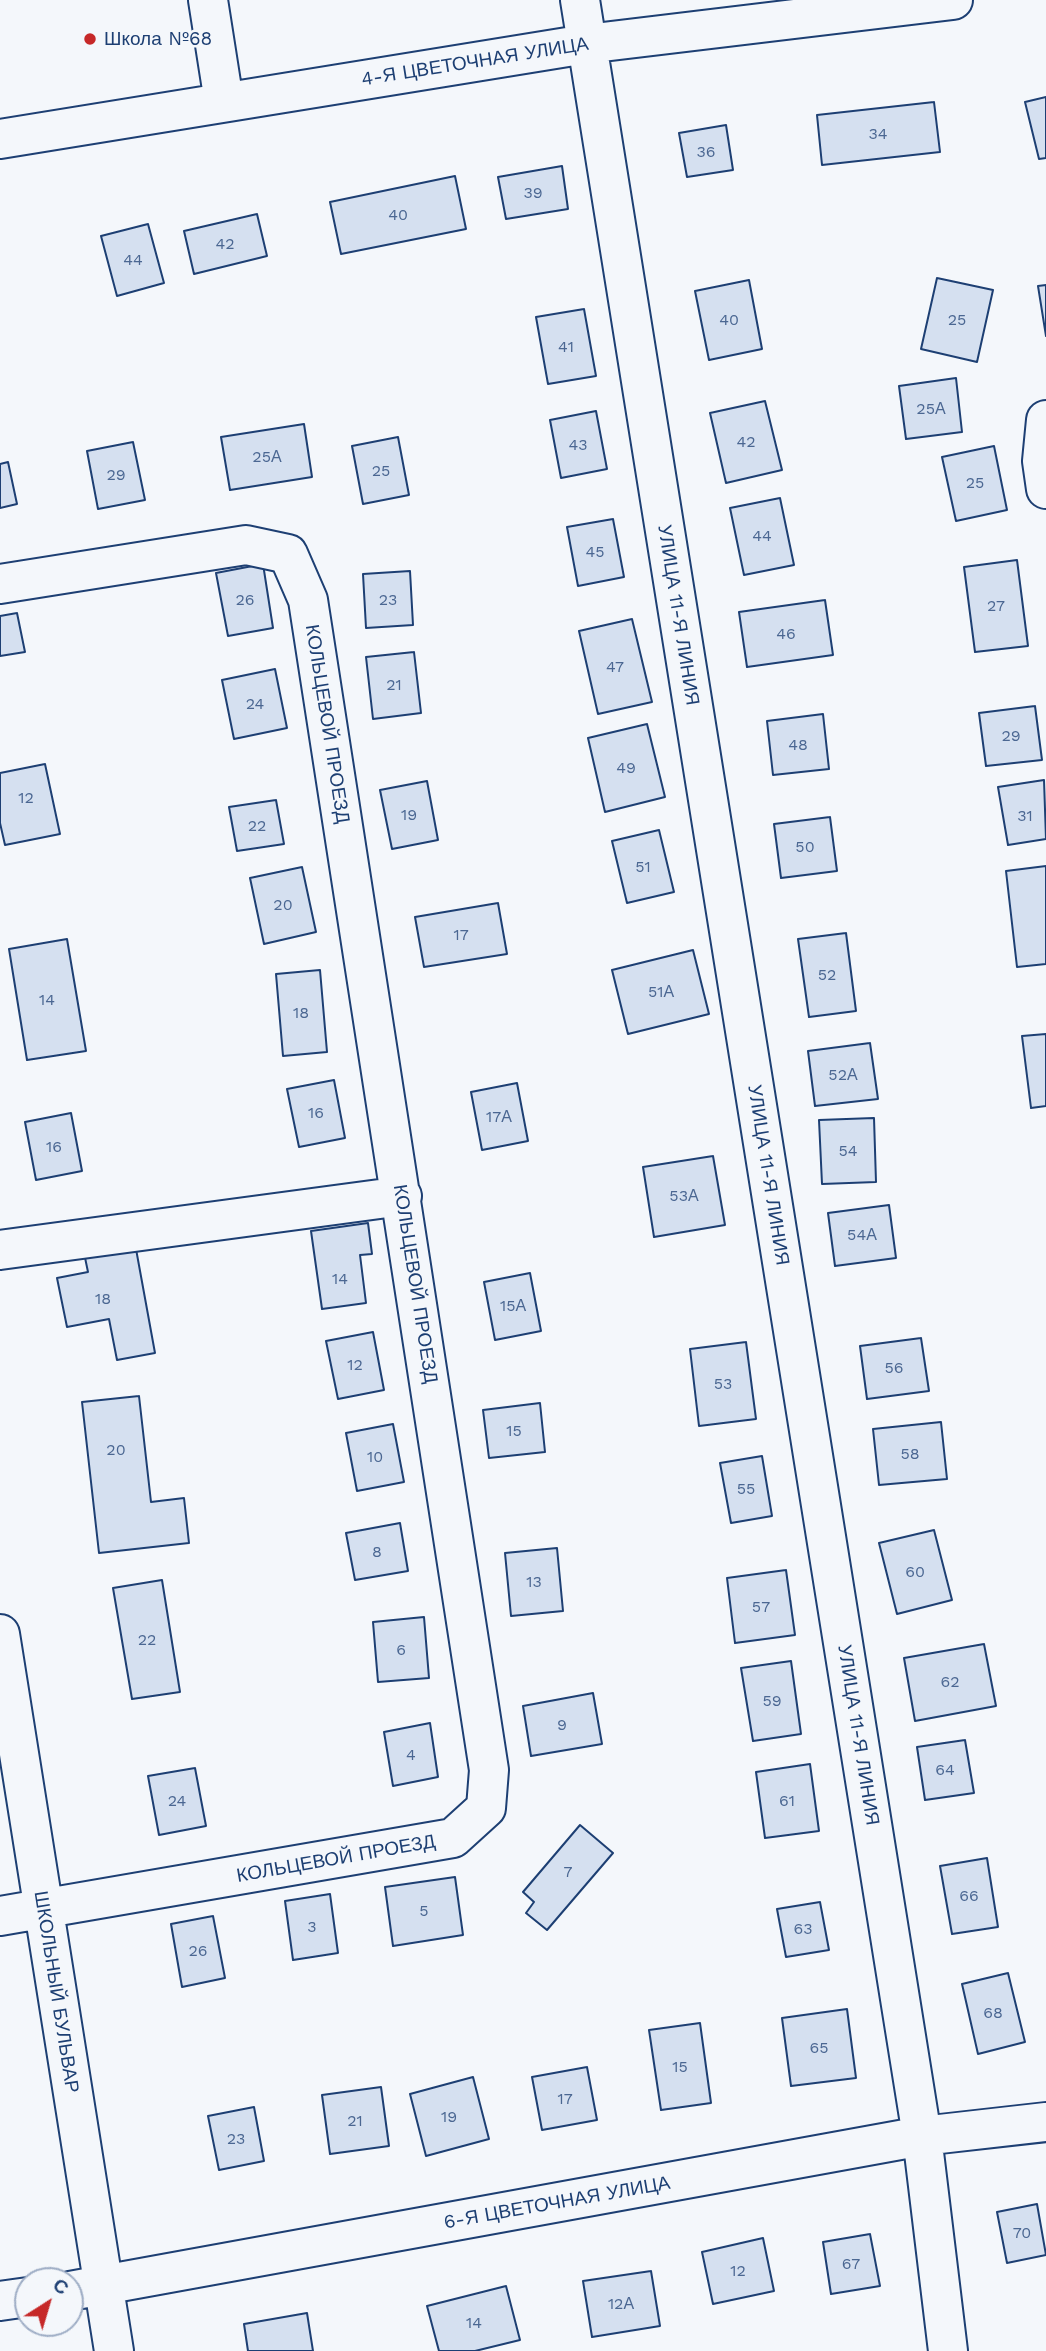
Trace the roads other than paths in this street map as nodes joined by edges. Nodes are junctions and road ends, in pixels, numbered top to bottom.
1 (208, 0) edge
2 (580, 0) edge
3 (953, 0) edge
4 (586, 44) junction
5 (224, 102) junction
6 (0, 139) edge
7 (1046, 420) edge
8 (1046, 489) edge
9 (0, 584) edge
10 (402, 1196) junction
11 (0, 1250) edge
12 (0, 1634) edge
13 (43, 1910) junction
14 (0, 1916) edge
15 (1046, 2123) edge
16 (922, 2136) junction
17 (87, 2288) edge
18 (114, 2351) edge
19 (948, 2351) edge

1 - 5 street
2 - 4 street, УЛИЦА 11-Я ЛИНИЯ
3 - 4 street, 4-Я ЦВЕТОЧНАЯ УЛИЦА
4 - 5 street, 4-Я ЦВЕТОЧНАЯ УЛИЦА
4 - 16 street, УЛИЦА 11-Я ЛИНИЯ
5 - 6 street, 4-Я ЦВЕТОЧНАЯ УЛИЦА
7 - 8 street
9 - 10 street, КОЛЬЦЕВОЙ ПРОЕЗД
10 - 11 street
10 - 13 street, КОЛЬЦЕВОЙ ПРОЕЗД
12 - 13 street, ШКОЛЬНЫЙ БУЛЬВАР
13 - 14 street, КОЛЬЦЕВОЙ ПРОЕЗД
13 - 17 street, ШКОЛЬНЫЙ БУЛЬВАР
15 - 16 street, 6-Я ЦВЕТОЧНАЯ УЛИЦА
16 - 17 street, 6-Я ЦВЕТОЧНАЯ УЛИЦА
16 - 19 street, УЛИЦА 11-Я ЛИНИЯ
17 - 18 street, ШКОЛЬНЫЙ БУЛЬВАР

